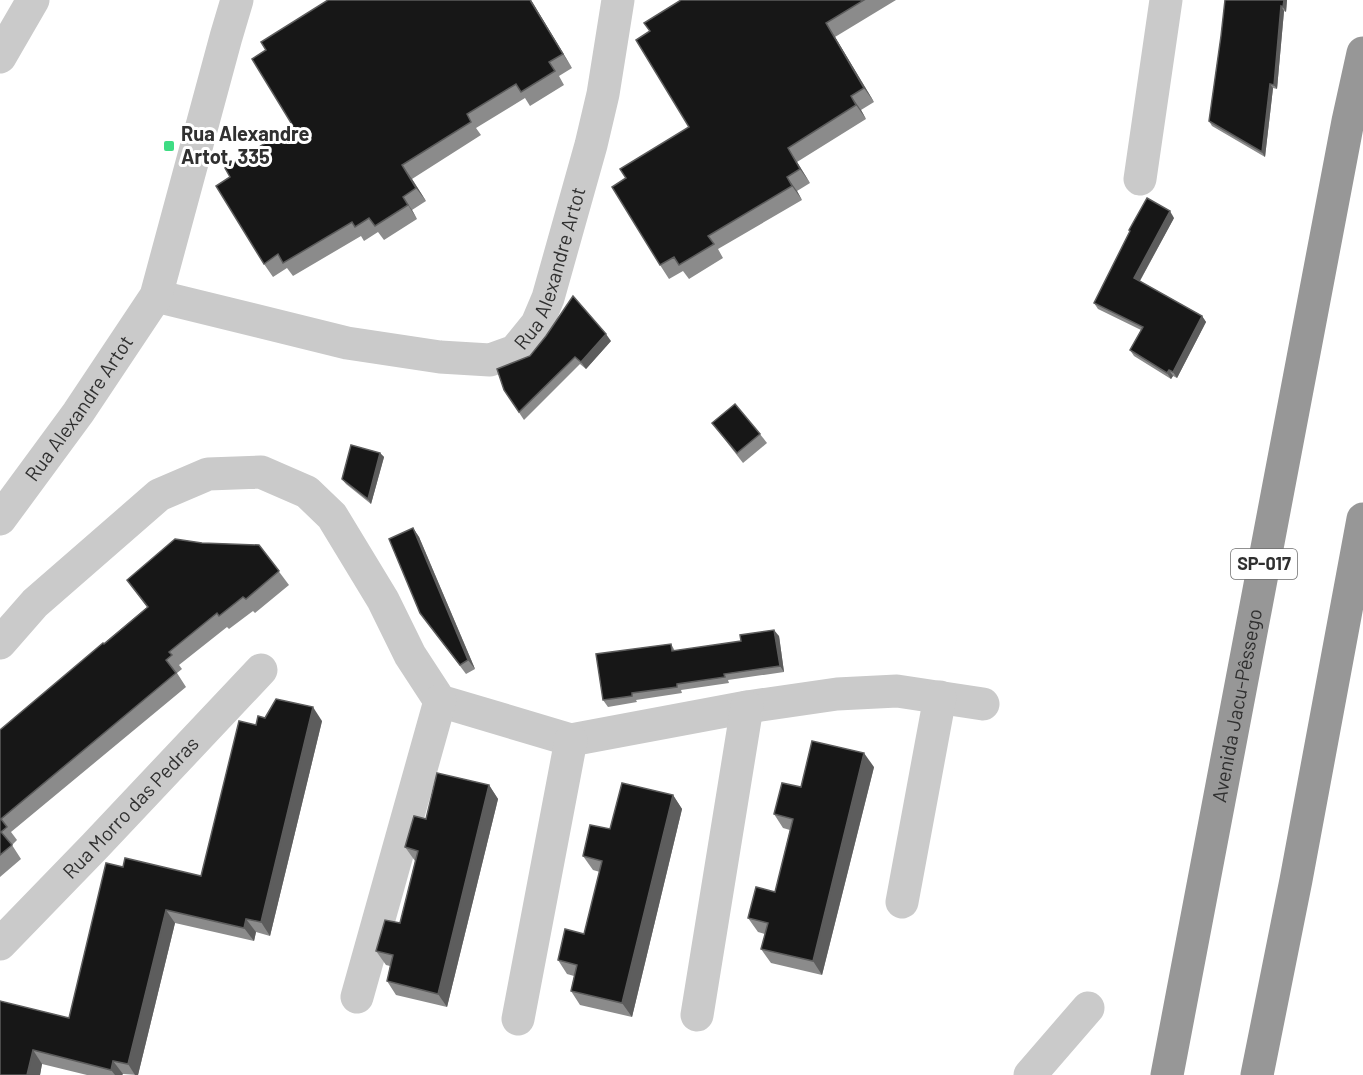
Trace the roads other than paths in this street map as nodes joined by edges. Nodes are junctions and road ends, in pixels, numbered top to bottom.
1 (33, 0) edge
2 (237, 0) edge
3 (618, 0) edge
4 (1166, 0) edge
5 (1363, 53) edge
6 (0, 57) edge
7 (1140, 179) dead end
8 (156, 296) junction
9 (0, 519) edge
10 (1363, 519) edge
11 (0, 643) edge
12 (261, 670) dead end
13 (940, 697) junction
14 (440, 701) junction
15 (983, 704) dead end
16 (747, 707) junction
17 (571, 740) junction
18 (902, 902) dead end
19 (0, 944) edge
20 (357, 997) dead end
21 (1088, 1008) dead end
22 (697, 1015) dead end
23 (518, 1019) dead end
24 (1030, 1075) edge
25 (1167, 1075) edge
26 (1257, 1075) edge

1 - 6 street
2 - 8 street, Rua Alexandre Artot
3 - 8 street, Rua Alexandre Artot
4 - 7 street
5 - 25 highway, Avenida Jacu-Pêssego / SP-017
8 - 9 street, Rua Alexandre Artot
10 - 26 highway
11 - 14 street
12 - 19 street, Rua Morro das Pedras
13 - 15 street
13 - 16 street
13 - 18 street
14 - 17 street
14 - 20 street
16 - 17 street
16 - 22 street
17 - 23 street
21 - 24 street

